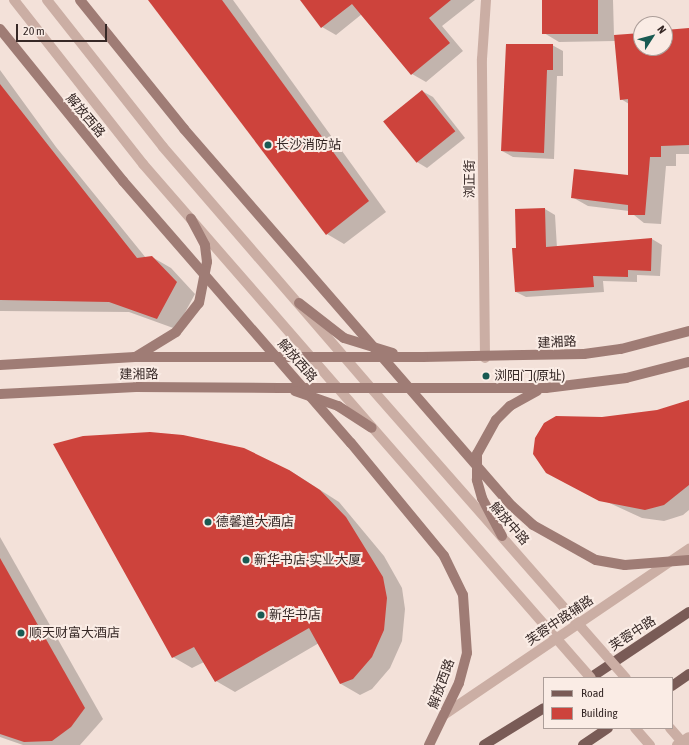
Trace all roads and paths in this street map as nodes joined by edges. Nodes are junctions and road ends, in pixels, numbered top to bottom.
1 (14, 0) edge
2 (47, 0) edge
3 (80, 0) edge
4 (486, 0) edge
5 (0, 29) edge
6 (191, 218) junction
7 (300, 303) junction
8 (689, 331) edge
9 (135, 357) junction
10 (423, 357) junction
11 (312, 358) junction
12 (346, 358) junction
13 (485, 358) junction
14 (689, 362) edge
15 (0, 365) edge
16 (280, 388) junction
17 (338, 388) junction
18 (371, 388) junction
19 (546, 388) junction
20 (0, 394) edge
21 (372, 428) junction
22 (502, 536) junction
23 (689, 549) edge
24 (689, 560) edge
25 (670, 562) junction
26 (689, 612) edge
27 (689, 674) edge
28 (589, 677) edge
29 (592, 677) edge
30 (625, 677) edge
31 (673, 685) edge
32 (543, 709) edge
33 (445, 714) junction
34 (607, 729) edge
35 (636, 729) edge
36 (671, 729) edge
37 (689, 737) edge
38 (430, 745) edge
39 (484, 745) edge
40 (583, 745) edge
41 (650, 745) edge
42 (677, 745) edge
43 (685, 745) edge

1 - 6 street, 解放西路
2 - 7 street
3 - 25 main road
4 - 13 street, 浏正街
5 - 33 main road, 解放西路
6 - 9 main road, bridge
6 - 11 street, 解放西路, bridge
7 - 10 main road, bridge
7 - 12 street, bridge
8 - 13 main road, 建湘路
9 - 11 main road, 建湘路, bridge
9 - 15 main road, 建湘路
10 - 12 main road, 建湘路, bridge
10 - 13 main road, 建湘路
11 - 12 main road, 建湘路, bridge
11 - 17 street, 解放西路
12 - 18 street
14 - 19 main road
16 - 17 main road, 建湘路, bridge
16 - 20 main road, 建湘路
16 - 21 main road, bridge
17 - 18 main road, 建湘路, bridge
17 - 21 street, bridge
18 - 19 main road, 建湘路, bridge
18 - 22 street, 解放中路, bridge
19 - 22 main road, bridge
21 - 28 street, bridge
22 - 30 street, 解放中路, bridge
23 - 25 street, 芙蓉中路辅路
24 - 25 main road
25 - 33 street, 芙蓉中路辅路
26 - 29 main road, 芙蓉中路
27 - 31 main road
32 - 39 main road
33 - 38 main road, 解放西路
34 - 40 main road
35 - 41 street
36 - 43 street, bridge
37 - 42 street

